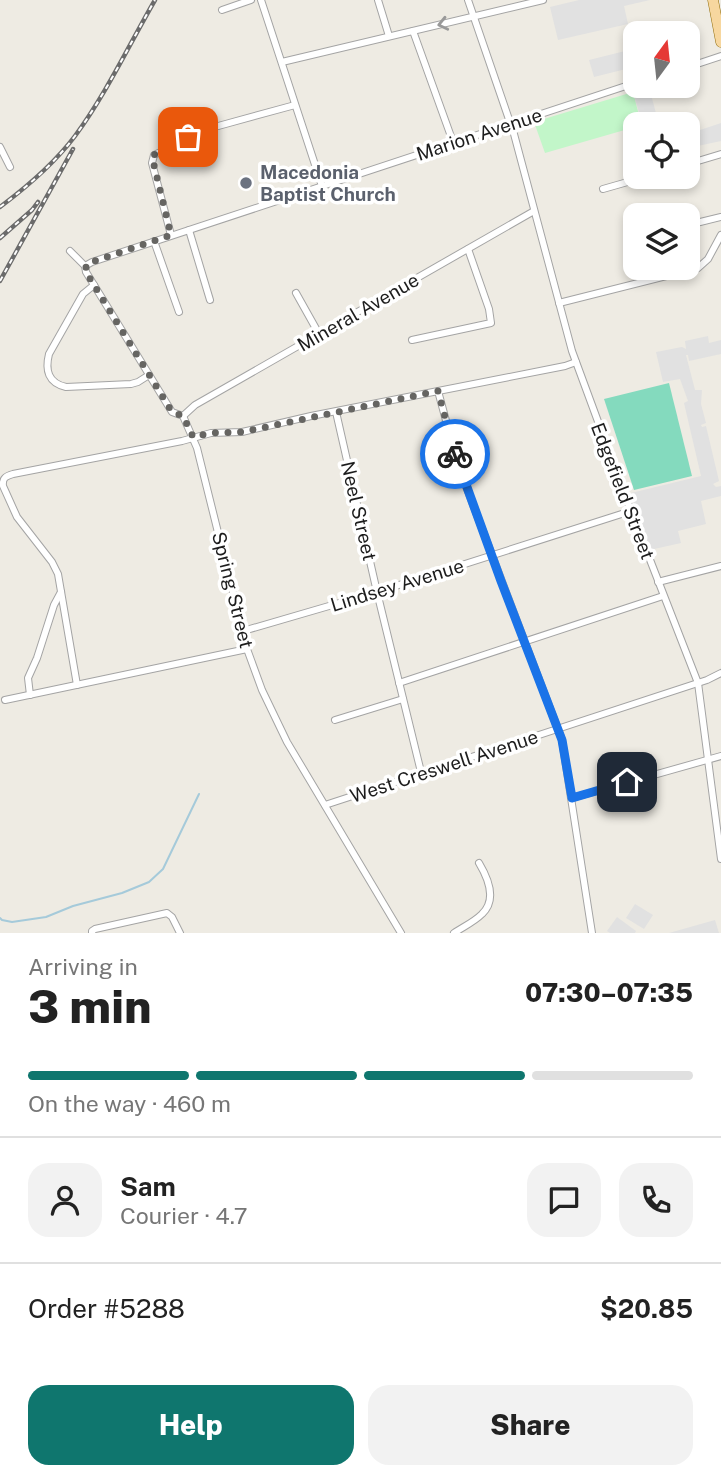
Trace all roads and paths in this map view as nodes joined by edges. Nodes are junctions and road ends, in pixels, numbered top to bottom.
1 (251, 0) edge
2 (261, 0) edge
3 (378, 0) edge
4 (468, 0) edge
5 (543, 0) edge
6 (713, 0) edge
7 (222, 10) dead end
8 (473, 16) junction
9 (413, 31) junction
10 (389, 36) junction
11 (721, 42) edge
12 (721, 56) edge
13 (282, 62) junction
14 (700, 63) edge
15 (623, 87) edge
16 (295, 105) junction
17 (511, 124) junction
18 (453, 142) junction
19 (0, 147) edge
20 (721, 154) edge
21 (700, 160) edge
22 (10, 167) dead end
23 (623, 183) edge
24 (322, 186) junction
25 (603, 189) dead end
26 (534, 211) junction
27 (721, 217) edge
28 (700, 222) edge
29 (189, 230) junction
30 (171, 235) junction
31 (721, 235) edge
32 (154, 241) junction
33 (468, 249) junction
34 (71, 251) dead end
35 (85, 266) junction
36 (94, 285) junction
37 (296, 293) dead end
38 (210, 300) dead end
39 (559, 303) junction
40 (179, 312) dead end
41 (319, 334) junction
42 (412, 340) dead end
43 (576, 362) junction
44 (149, 375) junction
45 (438, 391) junction
46 (336, 412) junction
47 (183, 416) junction
48 (193, 437) junction
49 (631, 510) junction
50 (491, 555) junction
51 (721, 566) edge
52 (658, 582) junction
53 (61, 592) junction
54 (377, 592) junction
55 (663, 597) junction
56 (243, 631) junction
57 (524, 642) junction
58 (247, 649) junction
59 (721, 673) edge
60 (399, 683) junction
61 (698, 683) junction
62 (77, 685) junction
63 (30, 695) junction
64 (403, 699) junction
65 (5, 700) dead end
66 (335, 720) dead end
67 (557, 728) junction
68 (721, 756) edge
69 (708, 760) junction
70 (421, 772) junction
71 (572, 798) junction
72 (325, 805) junction
73 (721, 859) edge
74 (478, 863) dead end
75 (92, 933) edge
76 (180, 933) edge
77 (401, 933) edge
78 (454, 933) edge
79 (592, 933) edge

1 - 7 street
2 - 13 street
3 - 10 street
4 - 8 street, Edgefield Street
5 - 8 street
6 - 11 main road
8 -> 9 street
8 - 17 street, Edgefield Street
9 - 10 street
9 - 18 street
10 - 13 street
12 - 14 street
13 - 16 street
15 - 17 street, Marion Avenue
16 - 24 street
16 - 30 street
17 - 18 street, Marion Avenue
17 - 26 street, Edgefield Street
18 - 24 street, Marion Avenue
19 - 22 street
20 - 21 street
23 - 25 street
24 - 29 street, Marion Avenue
26 - 33 street, Mineral Avenue
26 - 39 street, Edgefield Street
27 - 28 street
29 - 30 street, Marion Avenue
29 - 38 street
30 - 32 street, Marion Avenue
31 - 39 street
32 - 35 street, Marion Avenue
32 - 40 street
33 - 41 street, Mineral Avenue
33 - 42 street
34 - 35 street, Spring Street
35 - 36 street, Spring Street
36 - 44 street, Spring Street
36 - 44 street
37 - 41 street
39 - 43 street, Edgefield Street
41 - 47 street, Mineral Avenue
43 - 45 street
43 - 49 street, Edgefield Street
44 - 47 street, Spring Street
45 - 46 street
45 - 50 street
46 - 48 street
46 - 54 street, Neel Street
47 - 48 street, Spring Street
48 - 53 street
48 - 56 street, Spring Street
49 - 50 street, Lindsey Avenue
49 - 52 street, Edgefield Street
50 - 54 street, Lindsey Avenue
50 - 57 street
51 - 52 street
52 - 55 street, Edgefield Street
53 - 62 street
53 - 63 street
54 - 56 street, Lindsey Avenue
54 - 60 street, Neel Street
55 - 57 street
55 - 61 street, Edgefield Street
56 - 58 street, Spring Street
57 - 60 street
57 - 67 street
58 - 62 street
58 - 72 street, Spring Street
59 - 61 street, West Creswell Avenue
60 - 64 street, Neel Street
61 - 67 street, West Creswell Avenue
61 - 69 street, Edgefield Street
62 - 63 street
63 - 65 street
64 - 66 street
64 - 70 street, Neel Street
67 - 70 street, West Creswell Avenue
67 - 71 street
68 - 69 street
69 - 71 street
69 - 73 street, Edgefield Street
70 - 72 street, West Creswell Avenue
71 - 79 street
72 - 77 street, Spring Street
74 - 78 street
75 - 76 street

